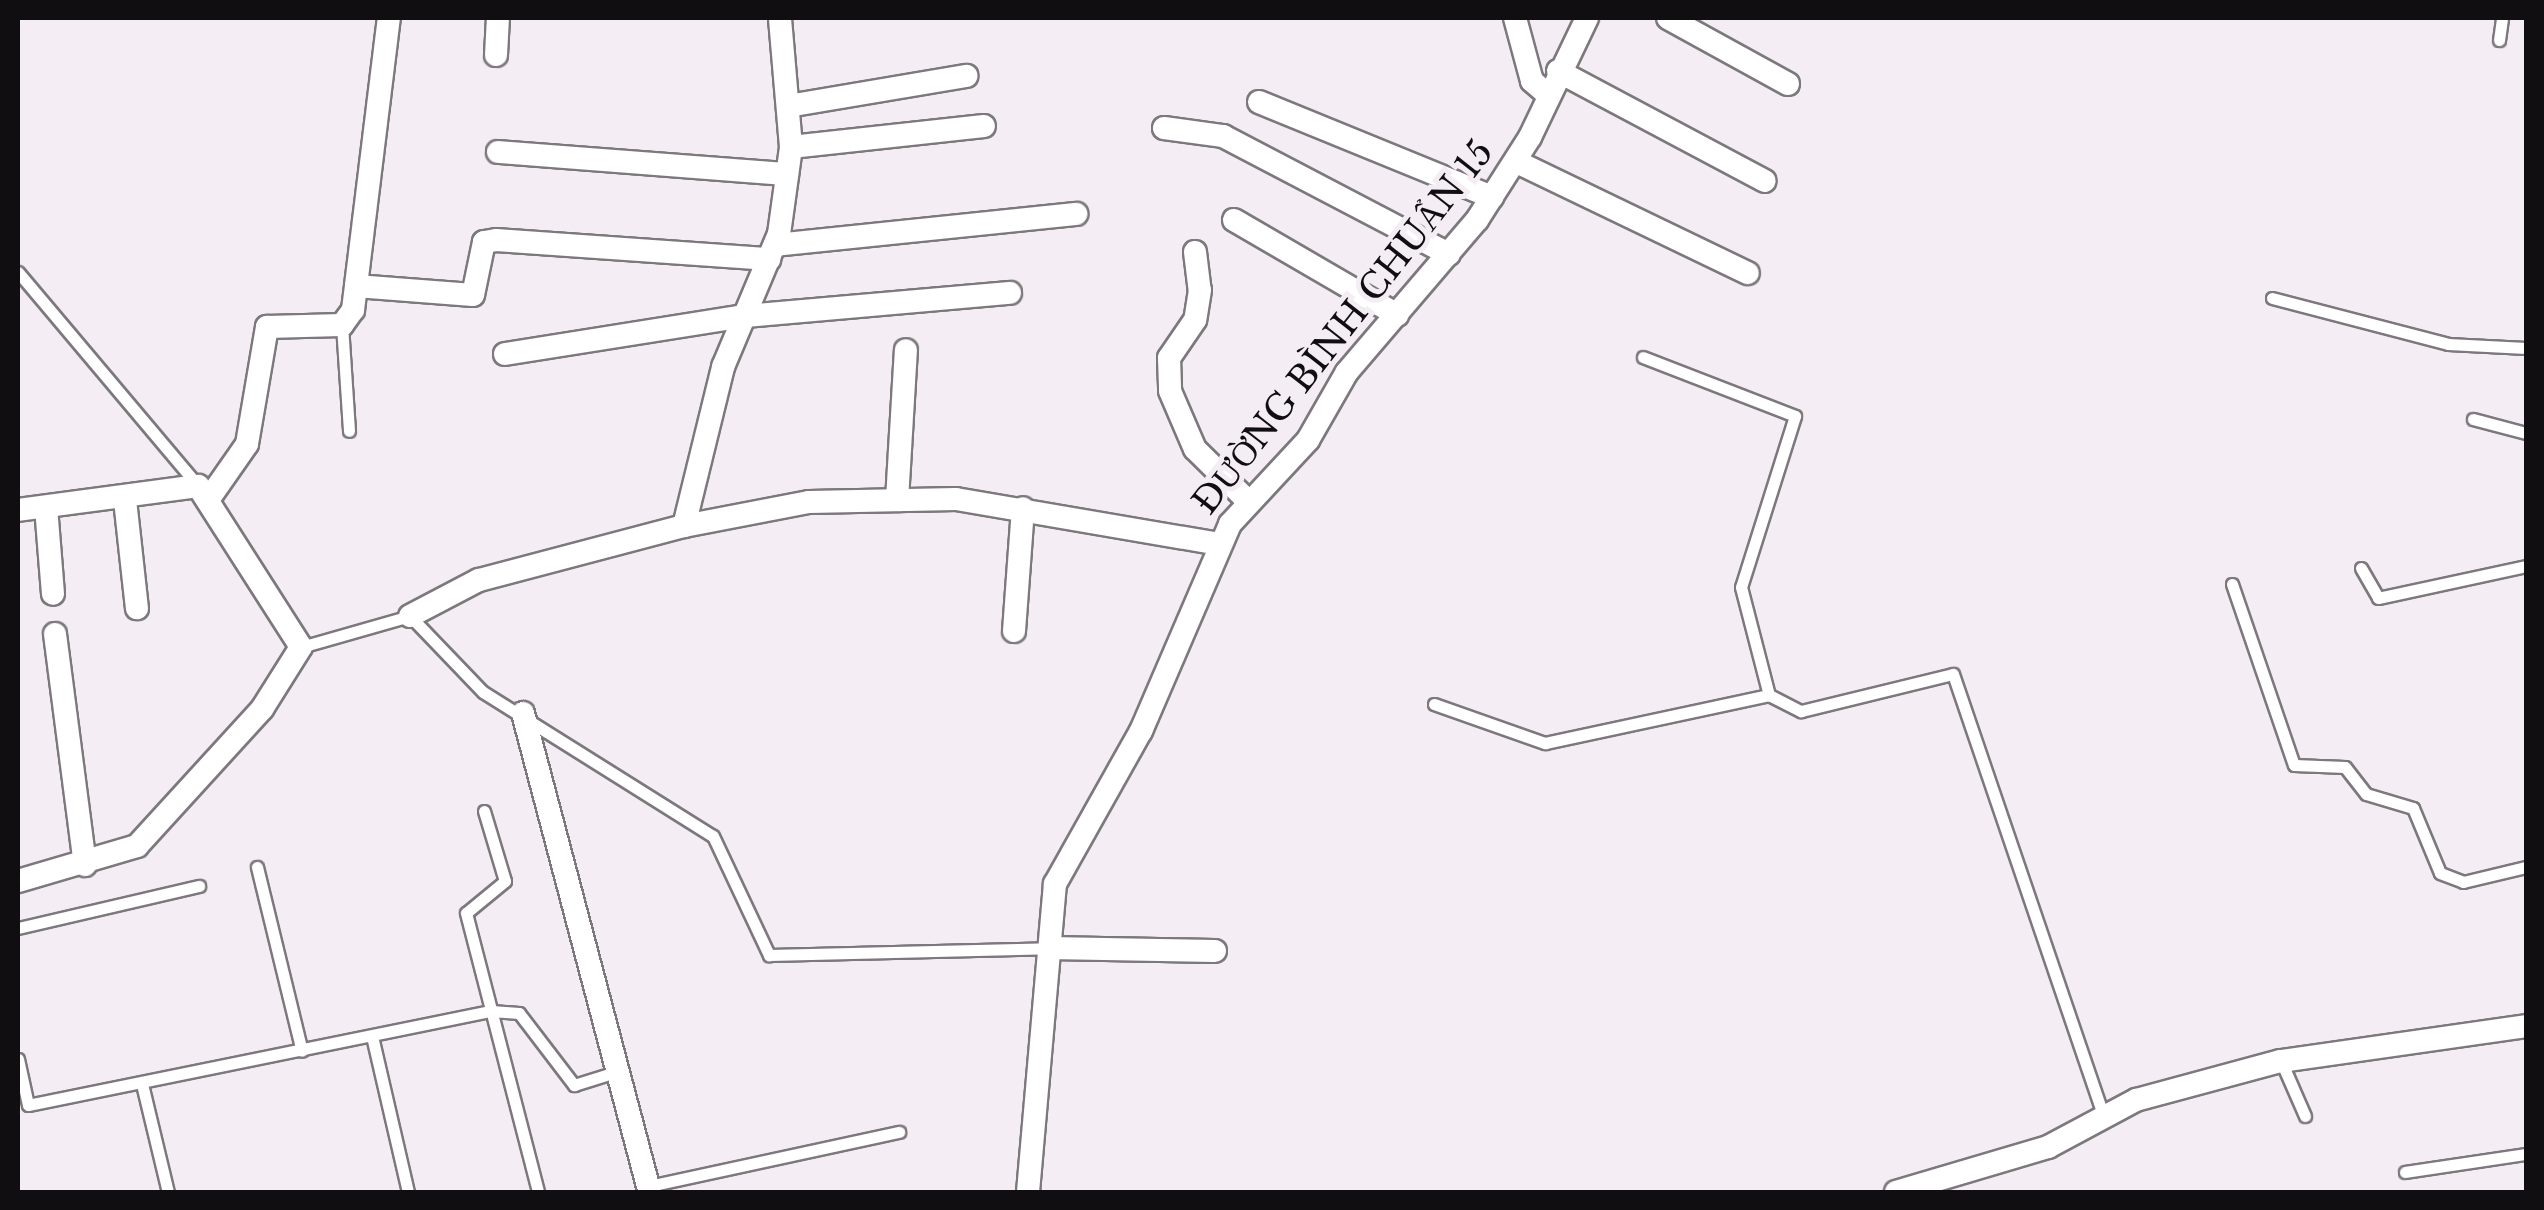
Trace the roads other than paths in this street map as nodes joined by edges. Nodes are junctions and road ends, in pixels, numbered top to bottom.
1 (389, 18) edge
2 (498, 18) edge
3 (780, 18) edge
4 (1515, 18) edge
5 (1587, 18) edge
6 (1668, 18) edge
7 (2502, 18) edge
8 (2499, 40) dead end
9 (496, 55) dead end
10 (1558, 71) junction
11 (966, 76) dead end
12 (1788, 84) dead end
13 (1546, 93) junction
14 (1259, 102) dead end
15 (788, 106) junction
16 (984, 126) dead end
17 (1164, 128) dead end
18 (791, 147) junction
19 (498, 152) dead end
20 (1517, 162) junction
21 (787, 174) junction
22 (1765, 182) dead end
23 (1492, 197) junction
24 (1076, 214) dead end
25 (1234, 220) dead end
26 (772, 252) junction
27 (1195, 252) dead end
28 (1449, 254) junction
29 (18, 272) edge
30 (1748, 273) dead end
31 (356, 286) junction
32 (1010, 293) dead end
33 (2272, 298) dead end
34 (1398, 315) junction
35 (745, 316) junction
36 (342, 325) junction
37 (2526, 348) edge
38 (906, 350) dead end
39 (505, 354) dead end
40 (1642, 357) dead end
41 (2474, 419) dead end
42 (349, 431) dead end
43 (2526, 433) edge
44 (203, 493) junction
45 (125, 500) junction
46 (897, 500) junction
47 (1248, 501) junction
48 (46, 507) junction
49 (1023, 508) junction
50 (18, 510) edge
51 (684, 526) junction
52 (1220, 544) junction
53 (2526, 566) edge
54 (2362, 568) dead end
55 (2232, 584) dead end
56 (53, 594) dead end
57 (137, 608) dead end
58 (410, 616) junction
59 (1014, 631) dead end
60 (55, 634) dead end
61 (300, 647) junction
62 (1768, 695) junction
63 (1434, 704) dead end
64 (523, 713) junction
65 (484, 811) dead end
66 (85, 864) junction
67 (257, 866) dead end
68 (2526, 868) edge
69 (18, 881) edge
70 (199, 886) dead end
71 (18, 928) edge
72 (1049, 948) junction
73 (1215, 951) dead end
74 (492, 1012) junction
75 (2526, 1026) edge
76 (372, 1036) junction
77 (302, 1051) junction
78 (18, 1058) edge
79 (2282, 1061) junction
80 (620, 1071) junction
81 (142, 1084) junction
82 (2103, 1114) junction
83 (2304, 1116) dead end
84 (899, 1132) dead end
85 (2526, 1154) edge
86 (2405, 1172) dead end
87 (650, 1189) edge
88 (168, 1192) edge
89 (408, 1192) edge
90 (538, 1192) edge
91 (1028, 1192) edge
92 (1896, 1192) edge

1 - 31 street
2 - 9 street
3 - 15 street
4 - 13 street
5 - 10 street, ĐƯỜNG BÌNH CHUẨN 15
6 - 12 street
7 - 8 lane
10 - 13 street, ĐƯỜNG BÌNH CHUẨN 15
10 - 22 street
11 - 15 street
13 - 20 street, ĐƯỜNG BÌNH CHUẨN 15
14 - 23 street
15 - 18 street
16 - 18 street
17 - 28 street
18 - 21 street
19 - 21 street
20 - 23 street, ĐƯỜNG BÌNH CHUẨN 15
20 - 30 street
21 - 26 street
23 - 28 street, ĐƯỜNG BÌNH CHUẨN 15
24 - 26 street
25 - 34 street
26 - 31 street
26 - 35 street
27 - 47 street
28 - 34 street, ĐƯỜNG BÌNH CHUẨN 15
29 - 44 lane
31 - 36 street
32 - 35 street
33 - 37 lane
34 - 47 street, ĐƯỜNG BÌNH CHUẨN 15
35 - 39 street
35 - 51 street
36 - 42 lane
36 - 44 street
38 - 46 street
40 - 62 lane
41 - 43 lane
44 - 45 street
44 - 61 street
45 - 48 street
45 - 57 street
46 - 49 street
46 - 51 street
47 - 52 street, ĐƯỜNG BÌNH CHUẨN 15
48 - 50 street
48 - 56 street
49 - 52 street
49 - 59 street
51 - 58 street
52 - 72 street, ĐƯỜNG BÌNH CHUẨN 15
53 - 54 lane
55 - 68 lane
58 - 61 lane
58 - 64 lane
60 - 66 street
61 - 66 street
62 - 63 lane
62 - 82 lane
64 - 72 lane
64 - 80 street
65 - 74 lane
66 - 69 street
67 - 77 lane
70 - 71 lane
72 - 73 street
72 - 91 street, ĐƯỜNG BÌNH CHUẨN 15
74 - 76 lane
74 - 80 lane
74 - 90 lane
75 - 79 street
76 - 77 lane
76 - 89 lane
77 - 81 lane
78 - 81 lane
79 - 82 street
79 - 83 lane
80 - 87 street
81 - 88 lane
82 - 92 street
84 - 87 lane
85 - 86 lane

